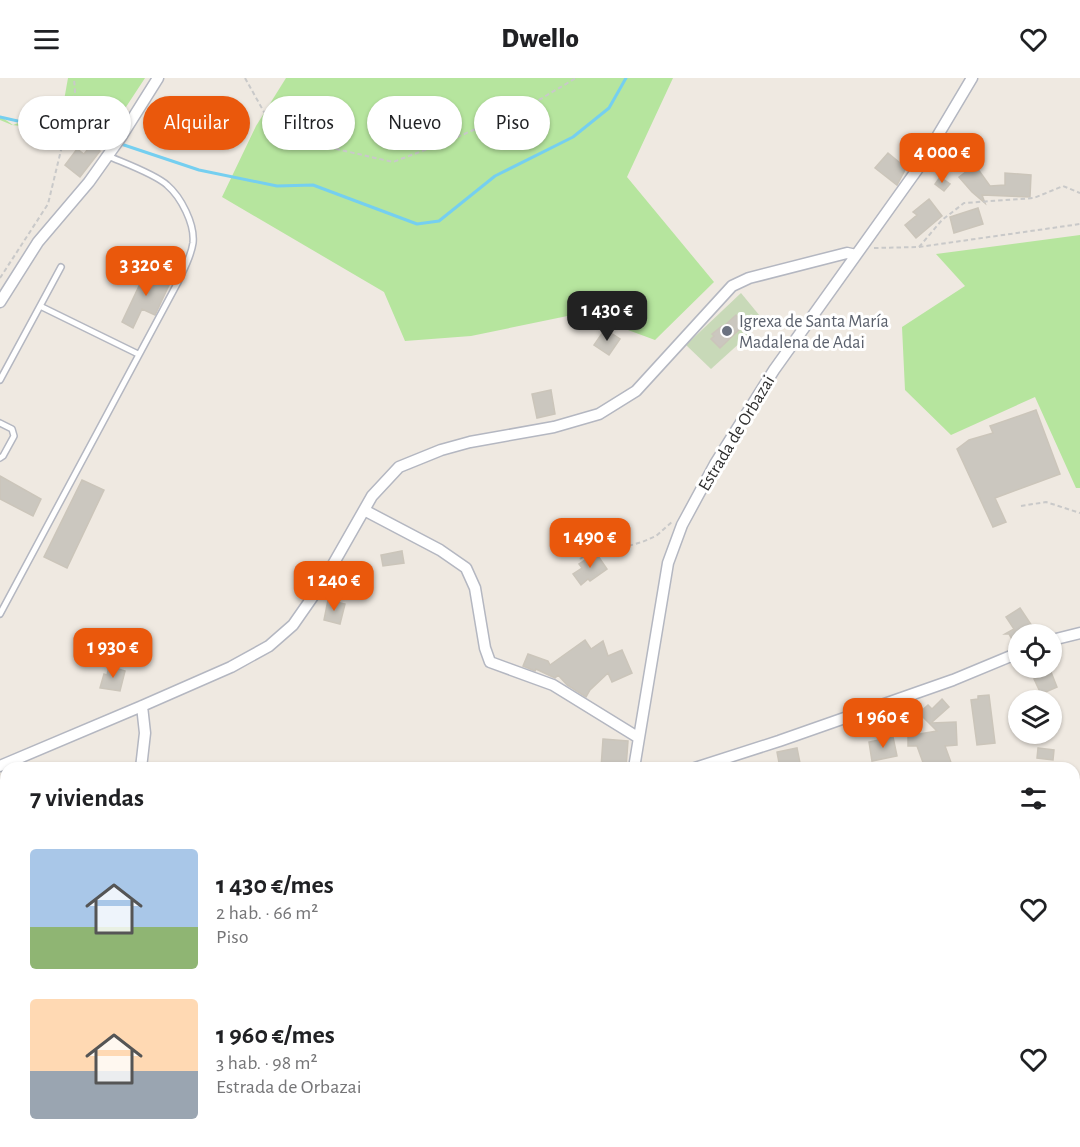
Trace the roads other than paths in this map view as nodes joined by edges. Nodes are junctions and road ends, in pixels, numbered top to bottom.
1 (158, 78) edge
2 (972, 78) edge
3 (108, 156) junction
4 (859, 251) junction
5 (832, 257) junction
6 (61, 267) dead end
7 (846, 269) junction
8 (0, 302) edge
9 (40, 306) junction
10 (138, 354) junction
11 (0, 380) edge
12 (0, 423) edge
13 (0, 458) edge
14 (364, 510) junction
15 (0, 614) edge
16 (1080, 633) edge
17 (1062, 638) edge
18 (1008, 657) edge
19 (142, 706) junction
20 (639, 738) junction
21 (9, 762) edge
22 (142, 762) edge
23 (635, 762) edge
24 (713, 762) edge

1 - 3 street
2 - 4 street, Estrada de Orbazai
3 - 8 street
3 - 10 lane
4 - 5 street
4 - 7 street, Estrada de Orbazai
5 - 7 street
5 - 14 street
6 - 9 lane
7 - 20 street, Estrada de Orbazai
9 - 10 lane
9 - 11 lane
10 - 15 lane
12 - 13 lane
14 - 19 street
14 - 20 street
16 - 17 street
18 - 24 street
19 - 21 street
19 - 22 street
20 - 23 street, Estrada de Orbazai

